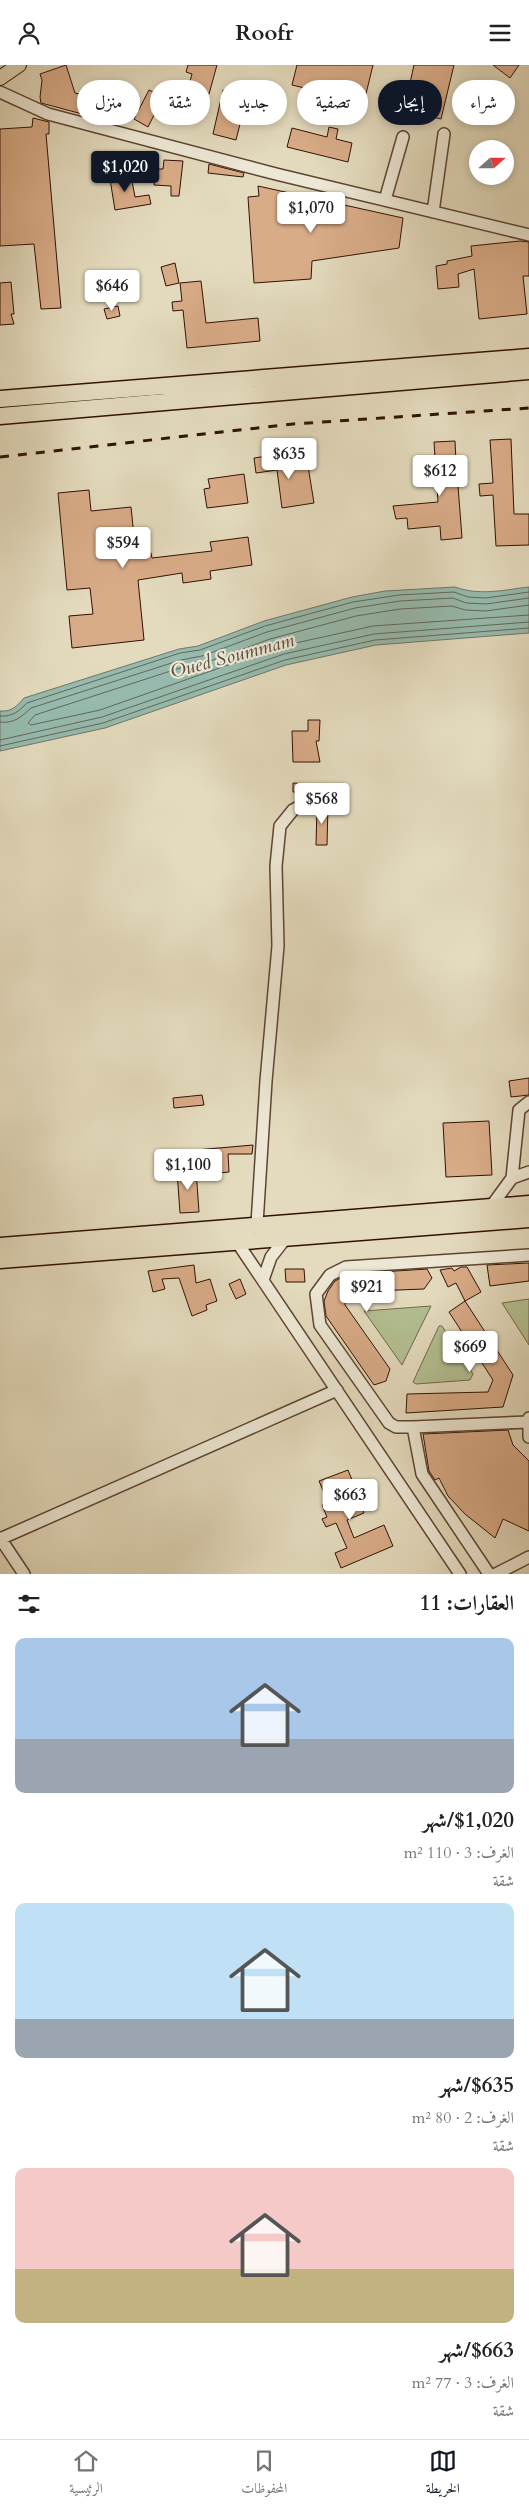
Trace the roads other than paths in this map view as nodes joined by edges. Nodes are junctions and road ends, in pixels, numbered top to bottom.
1 (20, 65) edge
2 (0, 78) edge
3 (0, 92) edge
4 (444, 134) dead end
5 (403, 137) dead end
6 (384, 200) junction
7 (433, 212) junction
8 (529, 235) edge
9 (529, 357) edge
10 (529, 371) edge
11 (0, 399) edge
12 (0, 416) edge
13 (317, 797) dead end
14 (529, 1102) edge
15 (529, 1172) edge
16 (512, 1178) junction
17 (529, 1204) edge
18 (490, 1207) junction
19 (529, 1219) edge
20 (257, 1224) junction
21 (285, 1239) junction
22 (237, 1242) junction
23 (0, 1246) edge
24 (529, 1255) edge
25 (0, 1260) edge
26 (263, 1280) junction
27 (337, 1390) junction
28 (528, 1420) edge
29 (413, 1427) junction
30 (529, 1437) edge
31 (0, 1538) edge
32 (529, 1557) edge
33 (24, 1574) edge
34 (460, 1574) edge
35 (489, 1574) edge
36 (496, 1574) edge

1 - 2 main road
3 - 6 street
4 - 7 street
5 - 6 street
6 - 7 street
7 - 8 street
9 - 11 highway
10 - 12 highway
13 - 20 street
14 - 16 street
15 - 16 street
16 - 18 street
17 - 18 highway
18 - 20 highway
19 - 21 highway
20 - 23 highway
21 - 22 highway
21 - 26 street
22 - 25 highway
22 - 26 street
24 - 29 street
26 - 27 street
27 - 31 street
27 - 34 street
28 - 29 street
28 - 30 street
29 - 35 street
31 - 33 street
32 - 36 street

